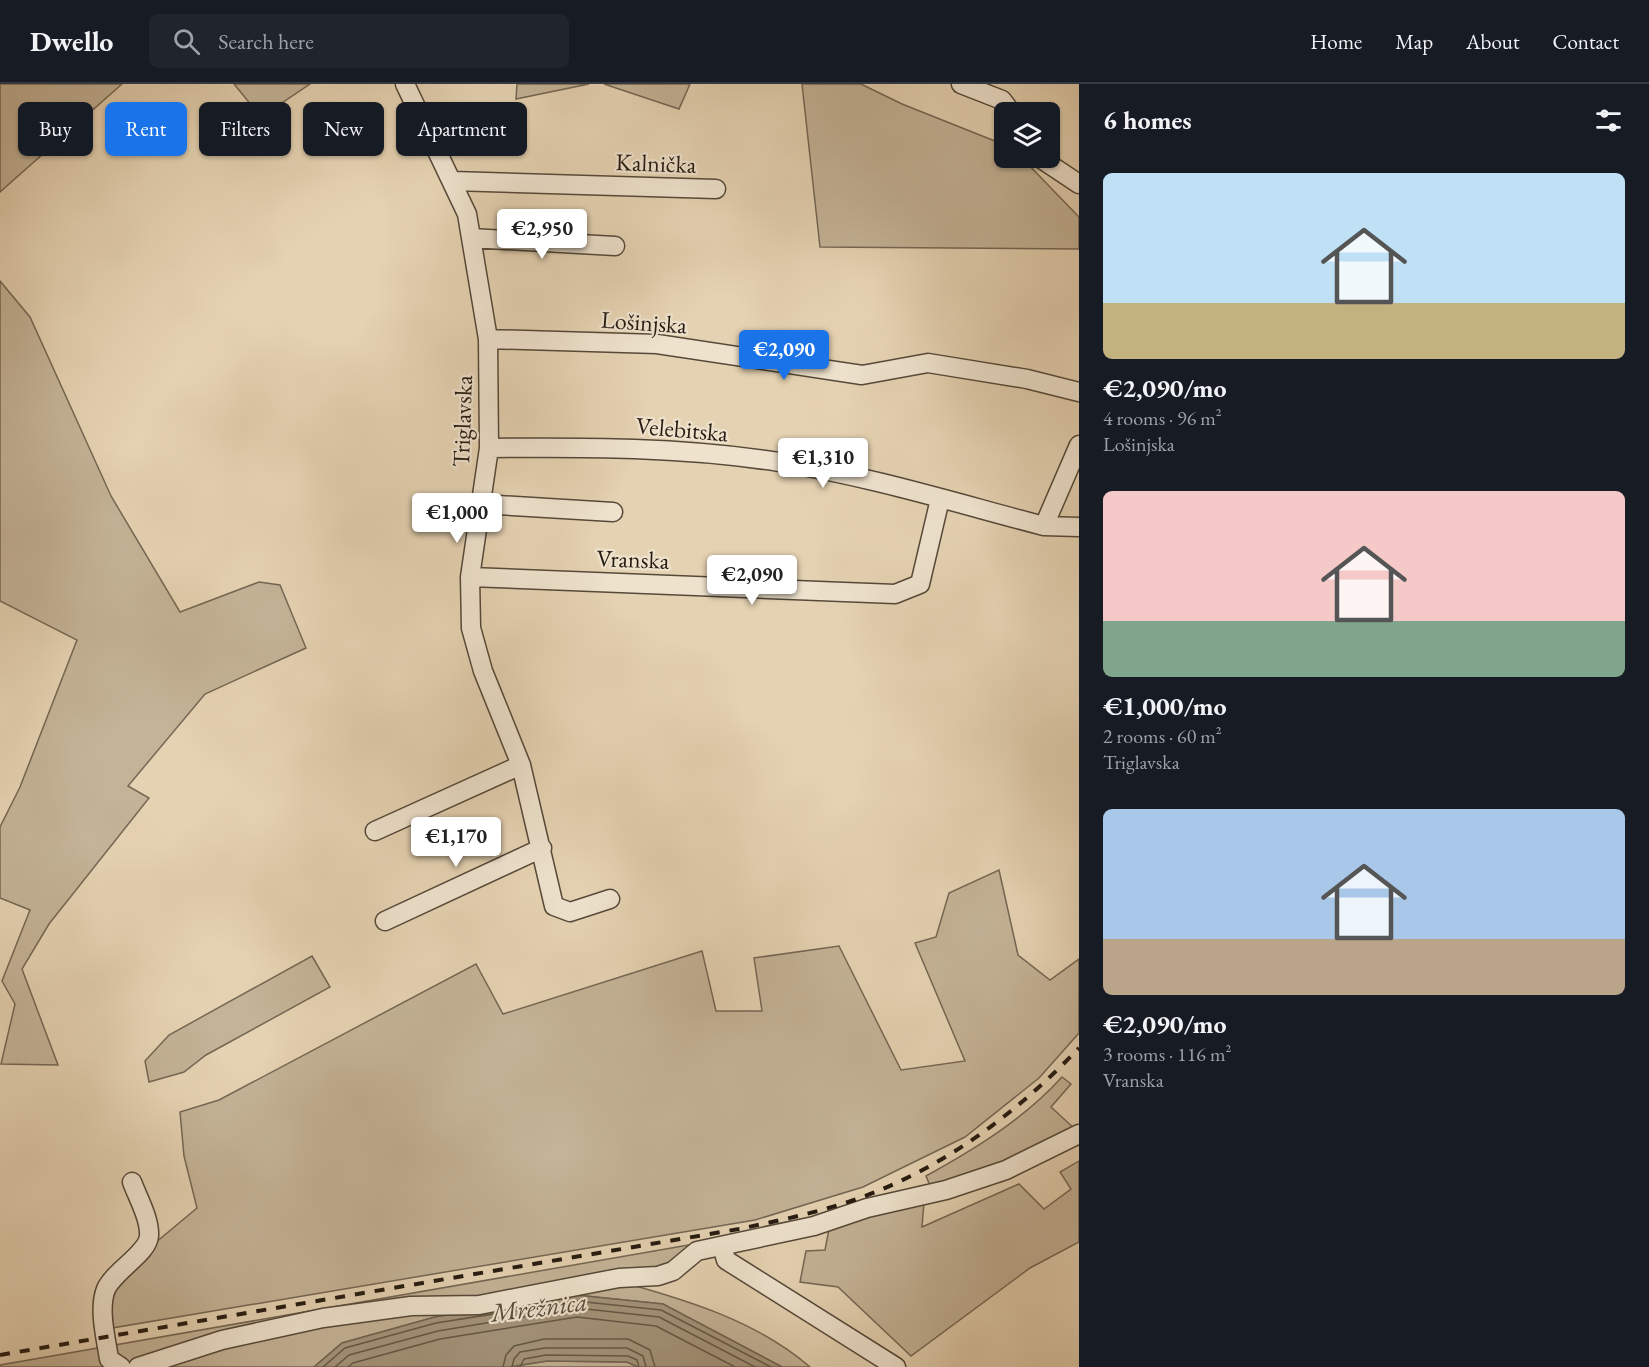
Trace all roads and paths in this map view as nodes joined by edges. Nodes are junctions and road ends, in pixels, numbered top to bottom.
1 (405, 84) edge
2 (961, 84) edge
3 (1004, 102) edge
4 (1055, 168) edge
5 (452, 181) junction
6 (1079, 184) edge
7 (716, 189) dead end
8 (471, 238) junction
9 (615, 246) dead end
10 (488, 339) junction
11 (1079, 392) edge
12 (1079, 445) edge
13 (489, 448) junction
14 (940, 499) junction
15 (481, 504) junction
16 (613, 512) dead end
17 (1044, 526) junction
18 (1079, 527) edge
19 (470, 577) junction
20 (521, 765) junction
21 (375, 831) dead end
22 (542, 848) junction
23 (610, 898) dead end
24 (385, 921) dead end
25 (1079, 1134) edge
26 (132, 1182) dead end
27 (722, 1246) junction
28 (110, 1364) edge
29 (138, 1367) edge
30 (896, 1367) edge

1 - 5 street, Triglavska
2 - 3 street
4 - 6 street
5 - 7 street, Kalnička
5 - 8 street, Triglavska
8 - 9 street
8 - 10 street, Triglavska
10 - 11 street, Lošinjska
10 - 13 street, Triglavska
12 - 17 street
13 - 14 street, Velebitska
13 - 15 street, Triglavska
14 - 17 street, Velebitska
14 - 19 street, Vranska
15 - 16 street
15 - 19 street, Triglavska
17 - 18 street, Velebitska
19 - 20 street, Triglavska
20 - 21 street
20 - 22 street, Triglavska
22 - 23 street, Triglavska
22 - 24 street
25 - 27 street
26 - 28 street
27 - 29 street
27 - 30 street

